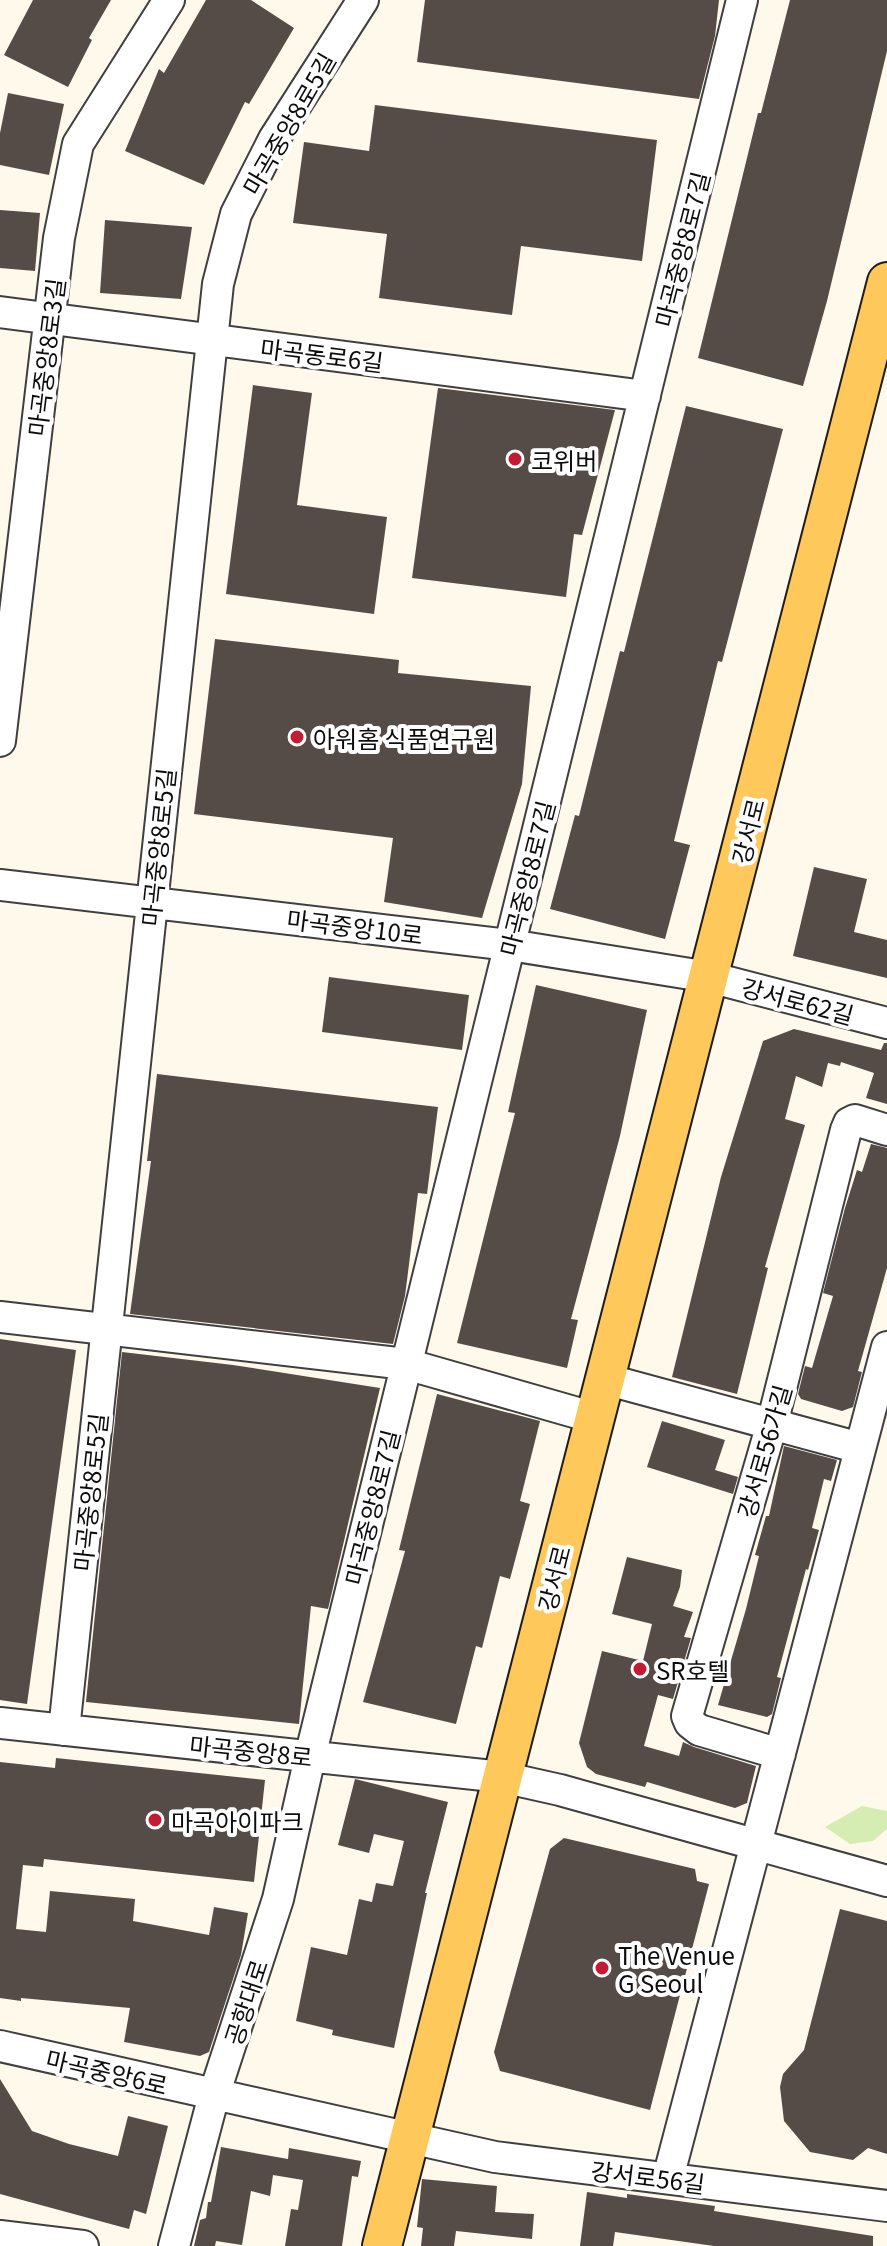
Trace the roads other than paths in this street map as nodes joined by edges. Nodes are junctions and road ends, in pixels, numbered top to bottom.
1 (169, 0) edge
2 (363, 0) edge
3 (742, 0) edge
4 (887, 282) edge
5 (0, 312) edge
6 (49, 318) junction
7 (212, 339) junction
8 (645, 396) junction
9 (0, 741) edge
10 (0, 885) edge
11 (151, 901) junction
12 (510, 945) junction
13 (709, 977) junction
14 (887, 1023) edge
15 (887, 1130) edge
16 (0, 1317) edge
17 (106, 1329) junction
18 (887, 1347) edge
19 (406, 1364) junction
20 (605, 1379) junction
21 (595, 1418) junction
22 (772, 1424) junction
23 (860, 1448) junction
24 (0, 1723) edge
25 (64, 1730) junction
26 (780, 1754) junction
27 (310, 1757) junction
28 (502, 1777) junction
29 (755, 1843) junction
30 (887, 1881) edge
31 (0, 2046) edge
32 (214, 2095) junction
33 (410, 2139) junction
34 (668, 2178) junction
35 (887, 2206) edge
36 (0, 2236) edge
37 (83, 2246) edge
38 (174, 2246) edge
39 (382, 2246) edge

1 - 6 street, 마곡중앙8로3길
2 - 7 street, 마곡중앙8로5길
3 - 8 street, 마곡중앙8로7길
4 - 13 main road, 강서로
5 - 6 street, 마곡동로6길
6 - 7 street, 마곡동로6길
6 - 9 street, 마곡중앙8로3길
7 - 8 street, 마곡동로6길
7 - 11 street, 마곡중앙8로5길
8 - 12 street, 마곡중앙8로7길
10 - 11 street, 마곡중앙10로
11 - 12 street, 마곡중앙10로
11 - 17 street, 마곡중앙8로5길
12 - 13 street, 마곡중앙10로
12 - 19 street, 마곡중앙8로7길
13 - 14 street, 강서로62길
13 - 20 main road, 강서로
15 - 22 street, 강서로56가길
16 - 17 street
17 - 19 street
17 - 25 street, 마곡중앙8로5길
18 - 23 street
19 - 21 street
19 - 27 street, 마곡중앙8로7길
20 - 21 main road, 강서로
20 - 22 street
21 - 28 main road, 강서로
22 - 23 street
22 - 26 street, 강서로56가길
23 - 26 street
24 - 25 street, 마곡중앙8로
25 - 27 street, 마곡중앙8로
26 - 29 street
27 - 28 street, 마곡중앙8로
27 - 32 street, 공항대로
28 - 29 street
28 - 33 main road, 강서로
29 - 30 street
29 - 34 street
31 - 32 street, 마곡중앙6로
32 - 33 street
32 - 38 street, 공항대로
33 - 34 street, 강서로56길
33 - 39 main road, 강서로
34 - 35 street, 강서로56길
36 - 37 street

